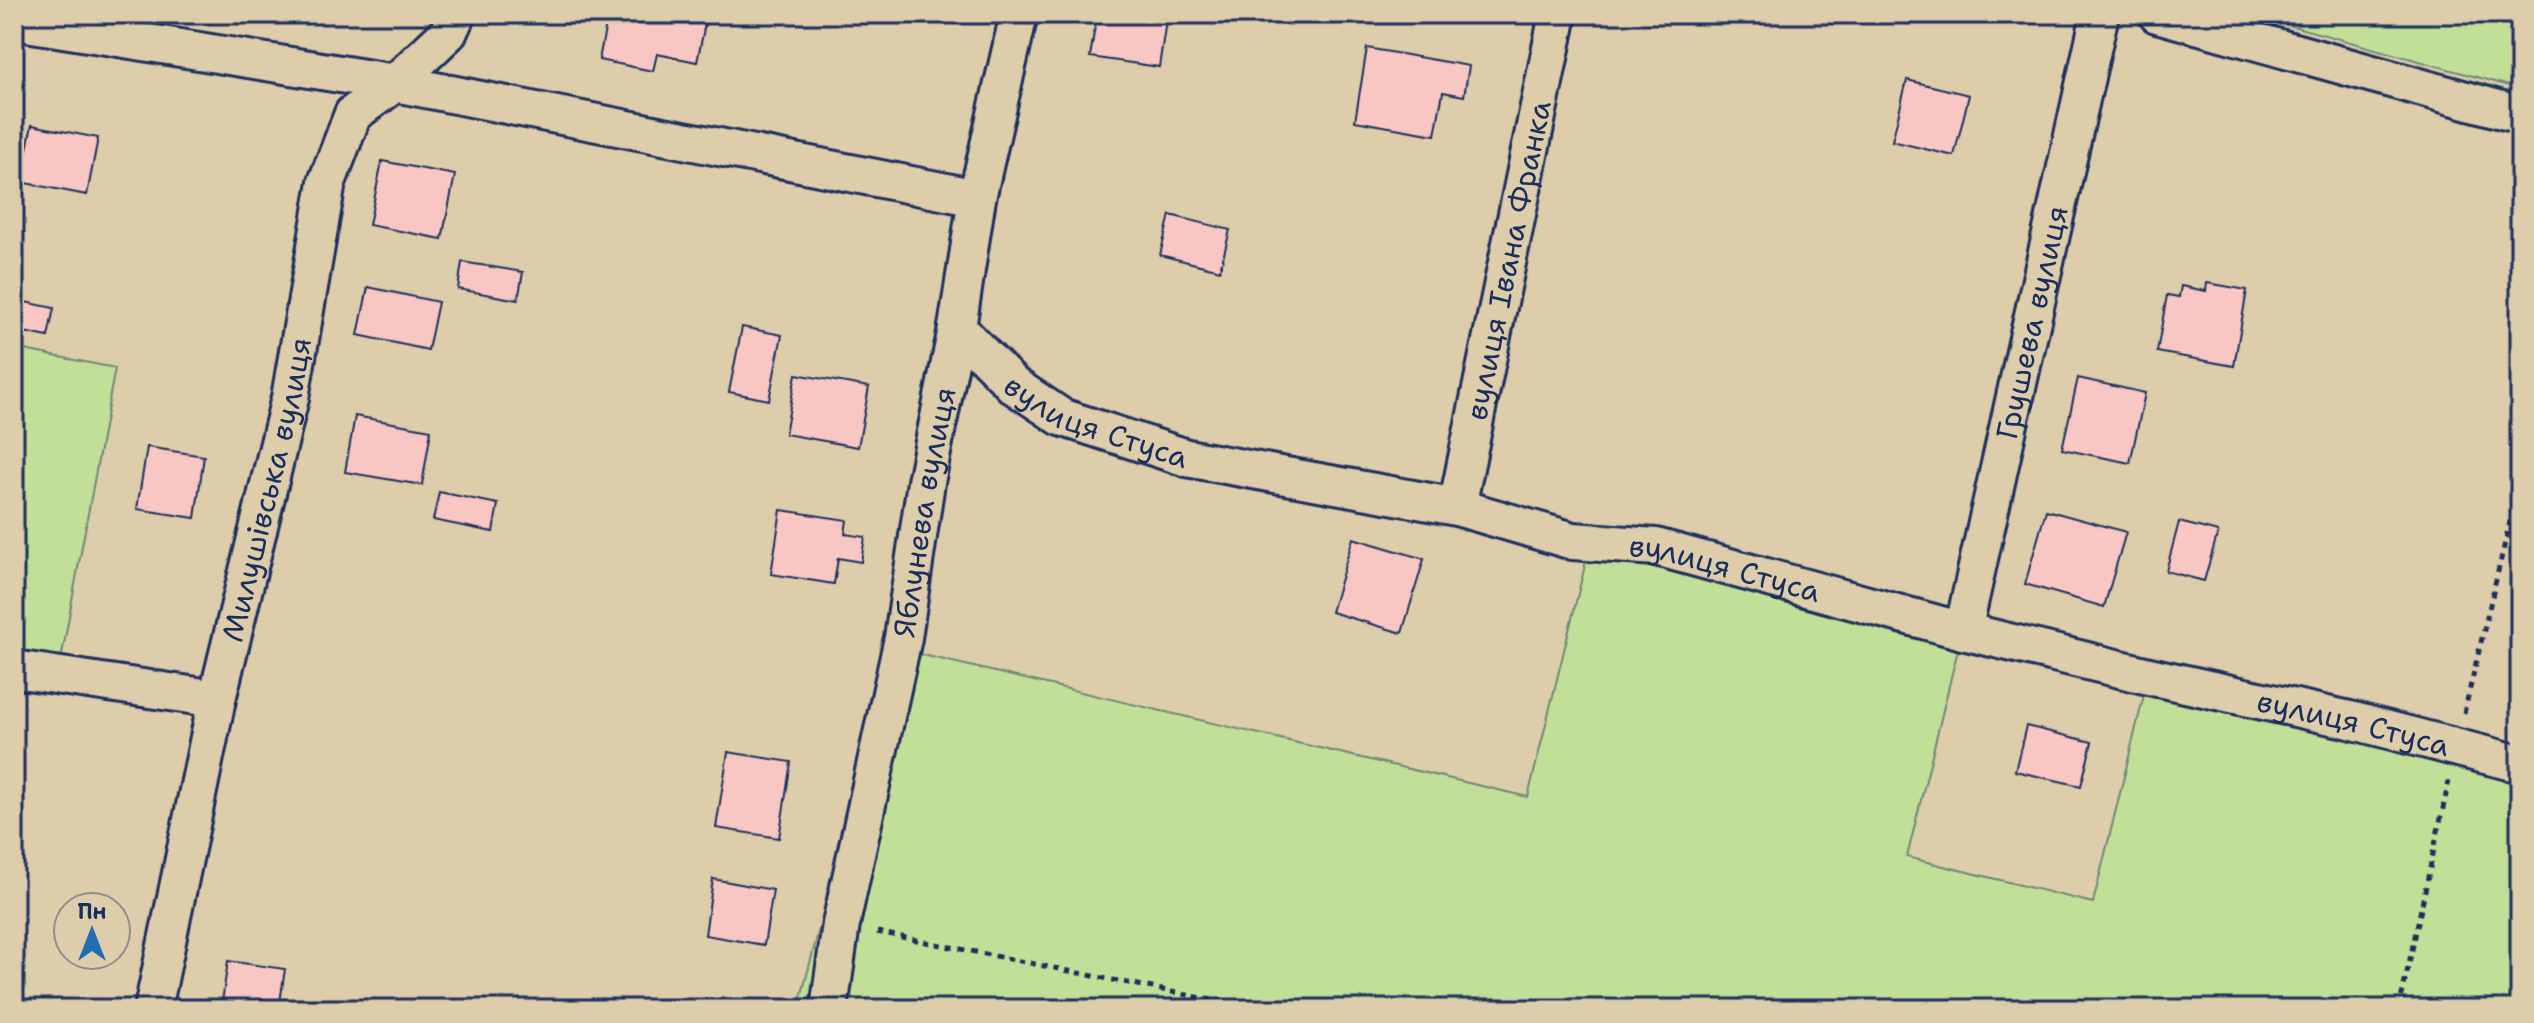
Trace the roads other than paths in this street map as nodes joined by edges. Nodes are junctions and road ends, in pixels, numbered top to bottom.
1 (457, 14) edge
2 (1019, 14) edge
3 (1558, 14) edge
4 (2100, 14) edge
5 (2157, 14) edge
6 (14, 21) edge
7 (395, 83) junction
8 (2520, 115) edge
9 (977, 198) junction
10 (957, 328) junction
11 (1457, 507) junction
12 (1963, 631) junction
13 (14, 669) edge
14 (217, 699) junction
15 (2520, 764) edge
16 (153, 1009) edge
17 (829, 1009) edge

1 - 7 street, Милушівська вулиця
2 - 9 street, Яблунева вулиця
3 - 11 street, вулиця Івана Франка
4 - 12 street, Грушева вулиця
5 - 8 street
6 - 7 street
7 - 9 street
7 - 14 street, Милушівська вулиця
9 - 10 street, Яблунева вулиця
10 - 11 street, вулиця Стуса
10 - 17 street, Яблунева вулиця
11 - 12 street, вулиця Стуса
12 - 15 street, вулиця Стуса
13 - 14 street
14 - 16 street, Милушівська вулиця

